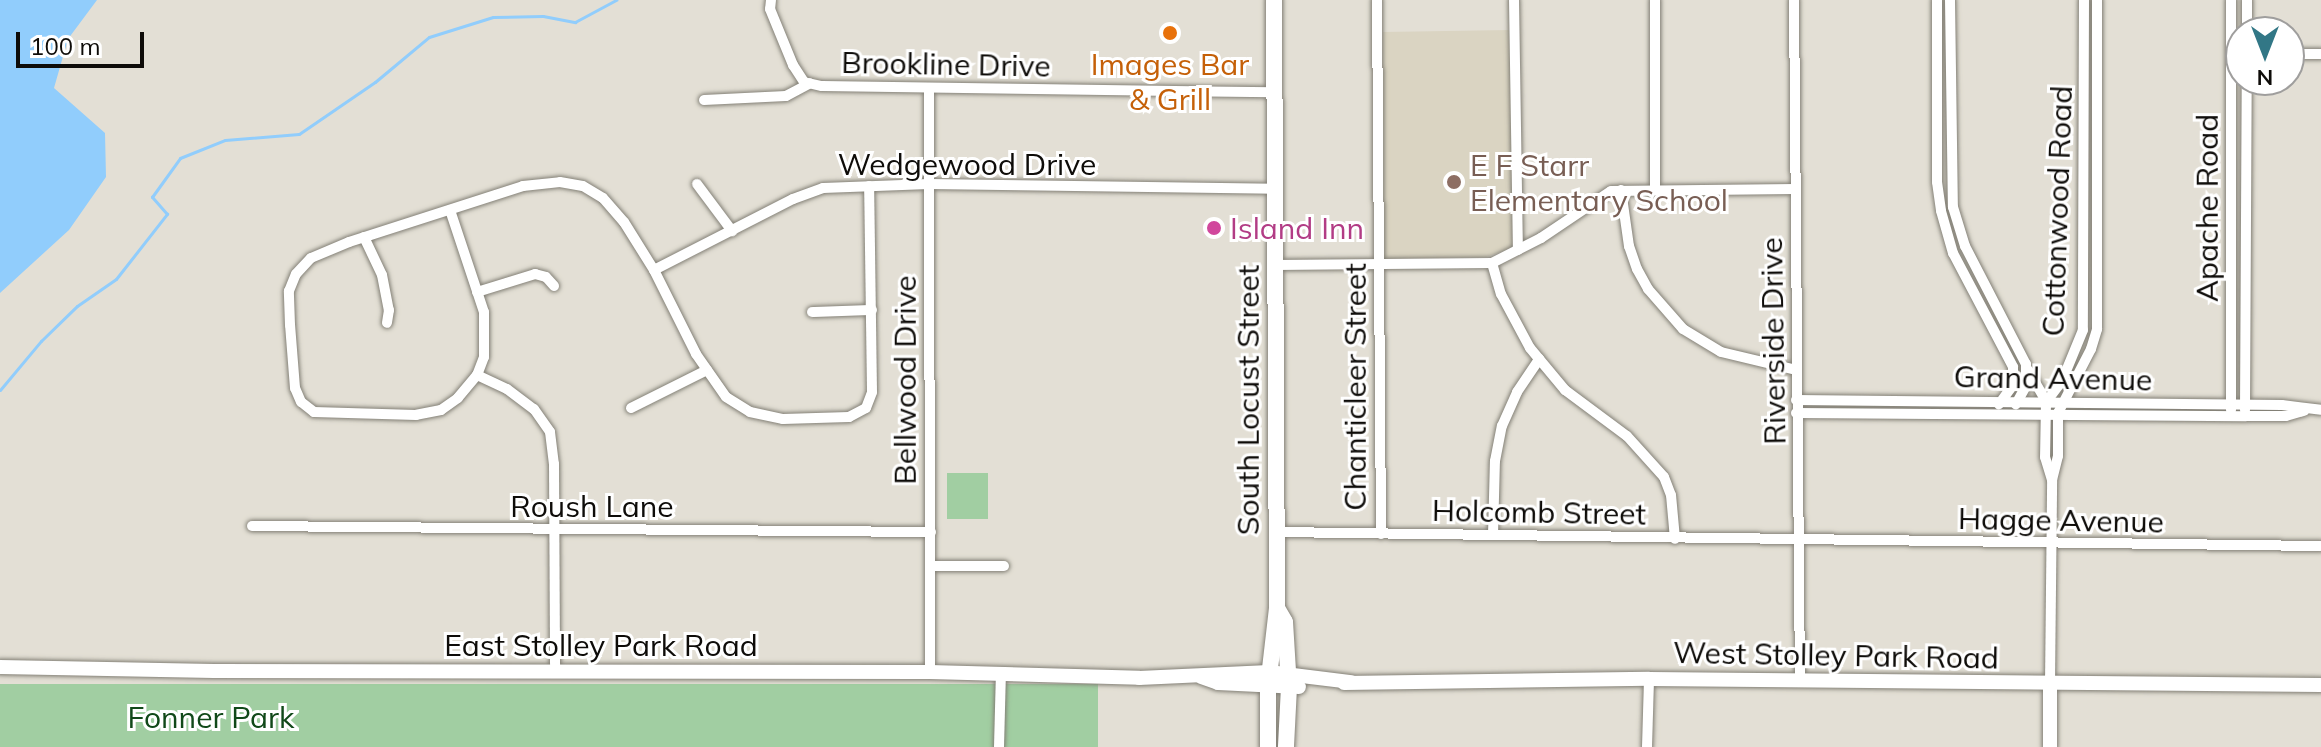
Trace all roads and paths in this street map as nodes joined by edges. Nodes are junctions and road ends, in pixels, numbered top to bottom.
1 (771, 0) edge
2 (1274, 0) edge
3 (1377, 0) edge
4 (1514, 0) edge
5 (1655, 0) edge
6 (1794, 0) edge
7 (1937, 0) edge
8 (1950, 0) edge
9 (2084, 0) edge
10 (2097, 0) edge
11 (810, 83) junction
12 (929, 88) junction
13 (1274, 92) junction
14 (2235, 96) edge
15 (2247, 96) edge
16 (704, 100) dead end
17 (697, 184) dead end
18 (929, 184) junction
19 (869, 186) junction
20 (1275, 189) junction
21 (1655, 189) junction
22 (1795, 189) junction
23 (1621, 190) junction
24 (450, 210) junction
25 (732, 231) junction
26 (364, 237) junction
27 (1518, 250) junction
28 (1492, 263) junction
29 (1379, 264) junction
30 (1275, 265) junction
31 (654, 270) junction
32 (554, 286) dead end
33 (477, 292) junction
34 (872, 310) junction
35 (812, 312) dead end
36 (387, 323) dead end
37 (1539, 359) junction
38 (2026, 364) junction
39 (707, 370) junction
40 (1796, 370) junction
41 (477, 375) junction
42 (1796, 400) junction
43 (2065, 402) junction
44 (2017, 403) junction
45 (631, 408) dead end
46 (2003, 408) junction
47 (2045, 408) junction
48 (2231, 410) junction
49 (2245, 410) junction
50 (2316, 410) edge
51 (1796, 413) junction
52 (2058, 413) junction
53 (2052, 480) junction
54 (252, 526) dead end
55 (555, 530) junction
56 (931, 532) junction
57 (1276, 532) junction
58 (1381, 534) junction
59 (1493, 535) junction
60 (1675, 539) junction
61 (1801, 542) junction
62 (2051, 544) junction
63 (2321, 546) edge
64 (931, 566) junction
65 (1004, 566) dead end
66 (1277, 608) junction
67 (0, 667) edge
68 (555, 671) junction
69 (930, 672) junction
70 (1001, 673) junction
71 (1268, 679) junction
72 (1649, 679) junction
73 (1800, 681) junction
74 (1288, 682) junction
75 (2050, 684) junction
76 (2321, 685) edge
77 (999, 747) edge
78 (1268, 747) edge
79 (1286, 747) edge
80 (1647, 747) edge
81 (2050, 747) edge

1 - 11 street
2 - 13 main road, South Locust Street
3 - 29 street, Chanticleer Street
4 - 27 street
5 - 21 street
6 - 22 street, Riverside Drive
7 - 46 street
8 - 38 street
9 - 47 street, Cottonwood Road
10 - 43 street, Cottonwood Road
11 - 12 street, Brookline Drive
11 - 16 street
12 - 13 street, Brookline Drive
12 - 18 street, Bellwood Drive
13 - 20 main road, South Locust Street
14 - 48 street, Apache Road
15 - 49 street, Apache Road
17 - 25 street
18 - 19 street, Wedgewood Drive
18 - 20 street, Wedgewood Drive
18 - 56 street, Bellwood Drive
19 - 25 street, Wedgewood Drive
19 - 34 street
20 - 30 main road, South Locust Street
21 - 22 street
21 - 23 street
22 - 40 street, Riverside Drive
23 - 27 street
23 - 40 street
24 - 26 street
24 - 31 street
24 - 33 street
25 - 31 street, Wedgewood Drive
26 - 36 street
26 - 41 street
27 - 28 street
28 - 29 street
28 - 37 street
29 - 30 street
29 - 58 street, Chanticleer Street
30 - 57 main road, South Locust Street
31 - 39 street
32 - 33 street
33 - 41 street
34 - 35 street
34 - 39 street
37 - 59 street
37 - 60 street
38 - 44 street
38 - 47 street
39 - 45 street
40 - 42 street, Riverside Drive
41 - 55 street
42 - 46 street, Grand Avenue
42 - 51 street, Riverside Drive
43 - 47 street, Grand Avenue
43 - 48 street, Grand Avenue
43 - 52 street, Cottonwood Road
44 - 46 street, Grand Avenue
44 - 47 street, Grand Avenue
46 - 47 street, Grand Avenue
46 - 51 street, Grand Avenue
47 - 52 street
47 - 53 street
48 - 49 street, Grand Avenue
48 - 52 street, Grand Avenue
49 - 50 street, Grand Avenue
51 - 61 street, Riverside Drive
52 - 53 street
53 - 62 street
54 - 55 street, Roush Lane
55 - 56 street, Roush Lane
55 - 68 street
56 - 64 street, Bellwood Drive
57 - 58 street, Holcomb Street
57 - 66 main road, South Locust Street
58 - 59 street, Holcomb Street
59 - 60 street, Holcomb Street
60 - 61 street, Holcomb Street
61 - 62 street, Hagge Avenue
61 - 73 street, Riverside Drive
62 - 63 street, Hagge Avenue
62 - 75 street
64 - 65 street
64 - 69 street, Bellwood Drive
66 - 71 main road, South Locust Street
66 - 74 main road, South Locust Street
67 - 68 street, East Stolley Park Road
68 - 69 street, East Stolley Park Road
69 - 70 street, East Stolley Park Road
70 - 71 street, East Stolley Park Road
70 - 77 street
71 - 74 street, West Stolley Park Road
71 - 78 main road, South Locust Street
72 - 73 street, West Stolley Park Road
72 - 74 street, West Stolley Park Road
72 - 80 street
73 - 75 street, West Stolley Park Road
74 - 79 main road, South Locust Street
75 - 76 street, West Stolley Park Road
75 - 81 street

